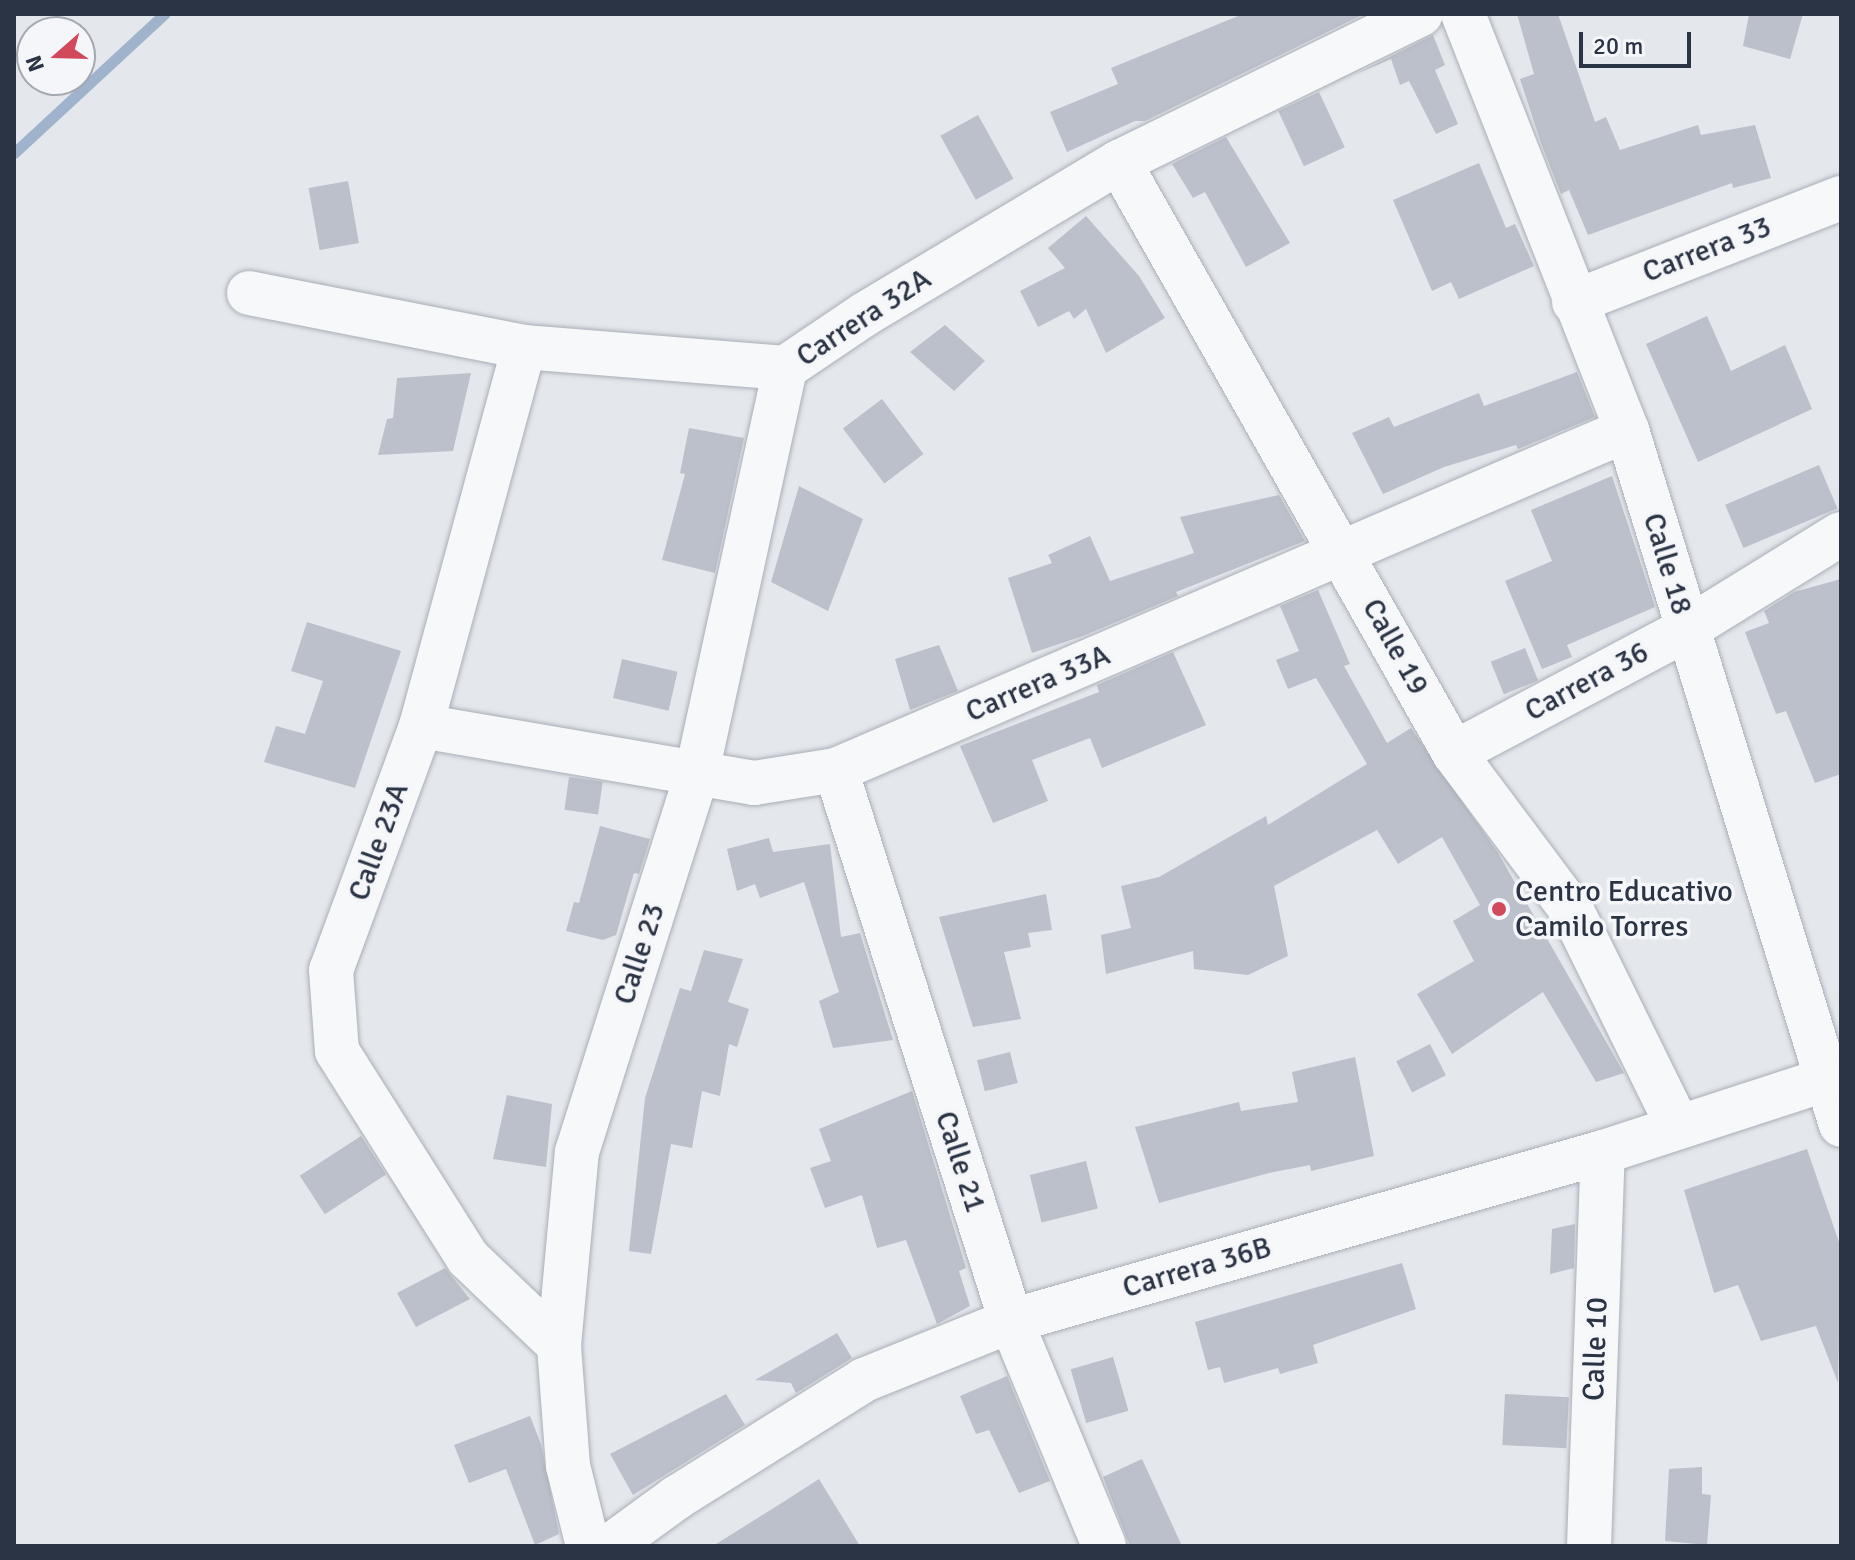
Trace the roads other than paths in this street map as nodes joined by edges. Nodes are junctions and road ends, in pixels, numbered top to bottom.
1 (1421, 14) edge
2 (1463, 14) edge
3 (1119, 162) junction
4 (1841, 198) edge
5 (249, 293) dead end
6 (1574, 302) junction
7 (524, 347) junction
8 (785, 368) junction
9 (1627, 430) junction
10 (1841, 534) edge
11 (1343, 555) junction
12 (1687, 629) junction
13 (421, 726) junction
14 (1454, 753) junction
15 (836, 770) junction
16 (696, 777) junction
17 (1825, 1080) junction
18 (1841, 1125) edge
19 (1678, 1126) junction
20 (1603, 1152) junction
21 (569, 1249) junction
22 (505, 1296) junction
23 (1011, 1321) junction
24 (559, 1345) junction
25 (588, 1546) edge
26 (610, 1546) edge
27 (1104, 1546) edge
28 (1589, 1546) edge

1 - 3 street, Carrera 32A
2 - 6 street, Calle 18
3 - 8 street, Carrera 32A
3 - 11 street, Calle 19
4 - 6 street, Carrera 33
5 - 7 street, Carrera 32A
6 - 9 street, Calle 18
7 - 8 street, Carrera 32A
7 - 13 street, Calle 23A
8 - 16 street, Calle 23
9 - 11 street, Carrera 33A
9 - 12 street, Calle 18
10 - 12 street, Carrera 36
11 - 14 street, Calle 19
11 - 15 street, Carrera 33A
12 - 14 street, Carrera 36
12 - 17 street, Calle 18
13 - 16 street, Carrera 33A
13 - 22 street, Calle 23A
14 - 19 street, Calle 19
15 - 16 street, Carrera 33A
15 - 23 street, Calle 21
16 - 21 street, Calle 23
17 - 18 street, Calle 18
17 - 19 street, Carrera 36B
19 - 20 street, Carrera 36B
20 - 23 street, Carrera 36B
20 - 28 street, Calle 10
21 - 22 street
21 - 24 street, Calle 23
22 - 24 street, Calle 23A
23 - 26 street, Carrera 36B
23 - 27 street, Calle 21
24 - 25 street, Calle 23

